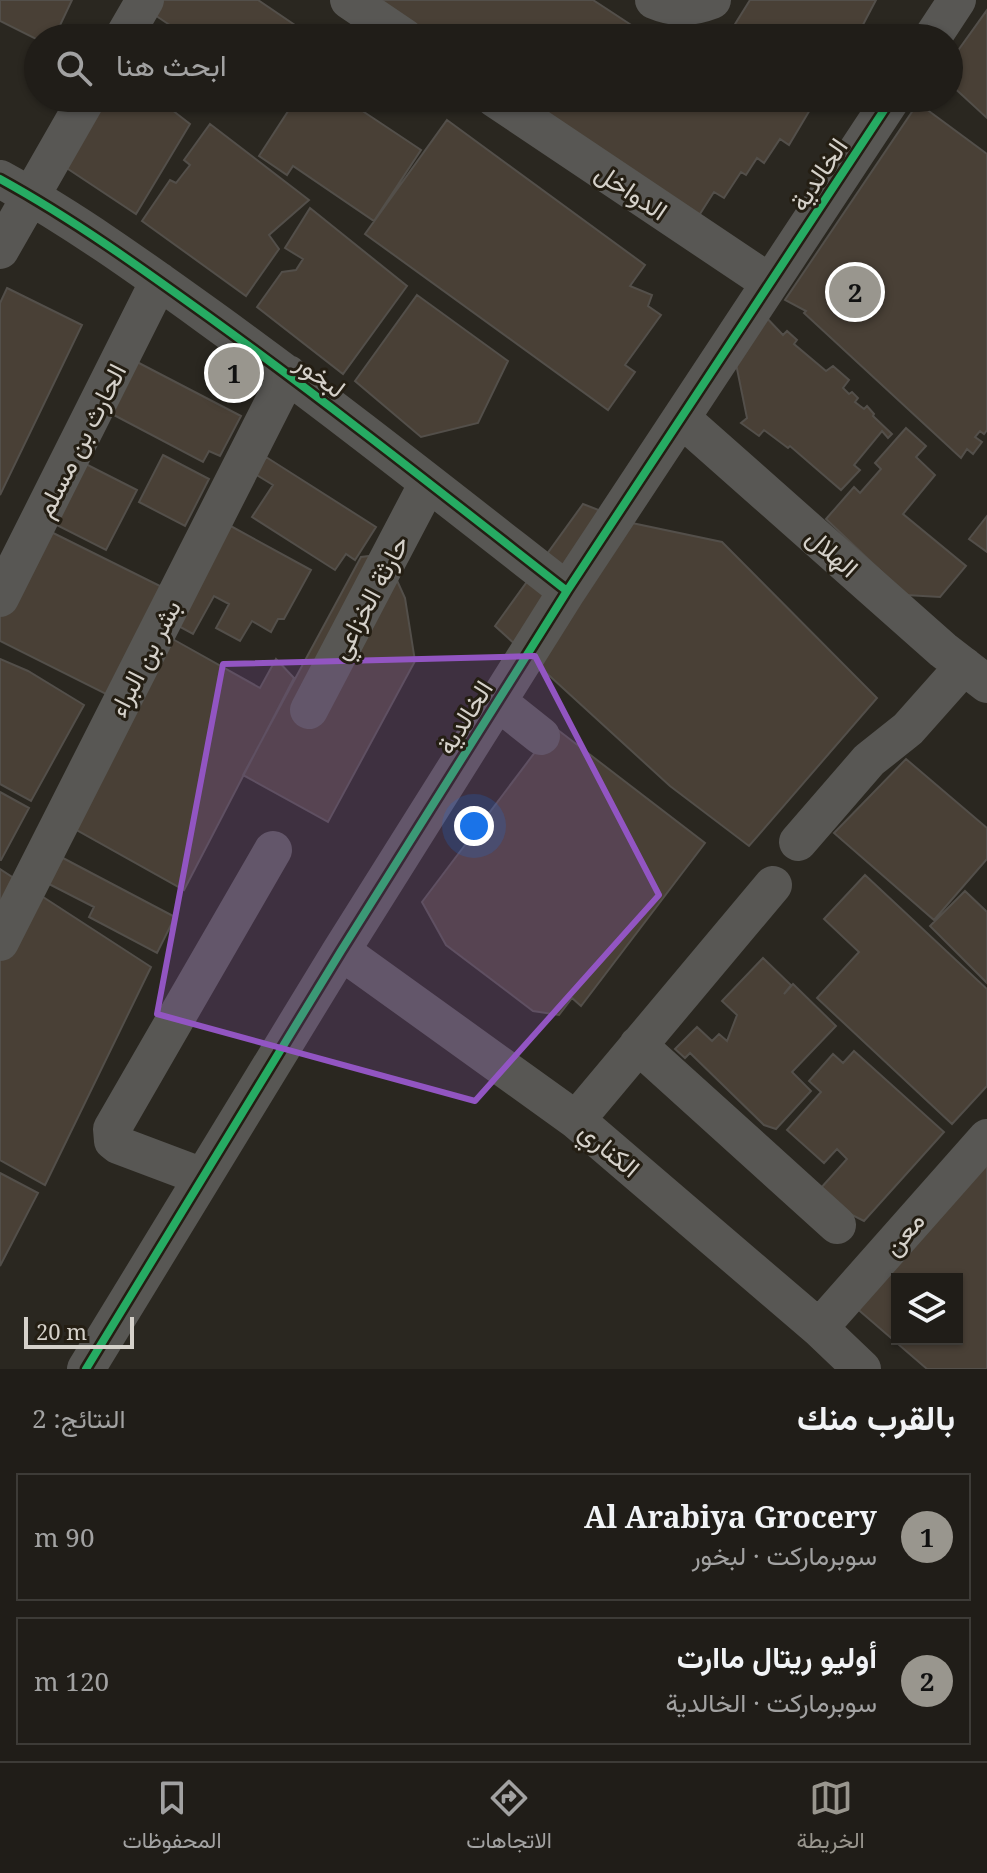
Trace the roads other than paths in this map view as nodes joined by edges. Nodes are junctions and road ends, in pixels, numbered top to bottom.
1 (145, 0) edge
2 (349, 0) edge
3 (654, 0) edge
4 (712, 0) edge
5 (957, 0) edge
6 (131, 24) edge
7 (384, 24) edge
8 (941, 24) edge
9 (76, 112) edge
10 (515, 112) edge
11 (883, 112) edge
12 (15, 187) edge
13 (0, 250) edge
14 (159, 281) junction
15 (770, 283) junction
16 (288, 374) junction
17 (681, 418) junction
18 (428, 483) junction
19 (567, 591) junction
20 (0, 598) edge
21 (965, 667) edge
22 (497, 701) junction
23 (309, 710) dead end
24 (541, 736) dead end
25 (798, 842) dead end
26 (273, 850) dead end
27 (773, 885) dead end
28 (0, 942) edge
29 (341, 951) junction
30 (638, 1045) junction
31 (576, 1120) junction
32 (987, 1138) edge
33 (203, 1177) junction
34 (837, 1225) dead end
35 (819, 1328) junction
36 (86, 1369) edge
37 (862, 1369) edge

1 - 6 street
2 - 7 street
3 - 4 street
5 - 8 street
9 - 12 street
10 - 15 street, الدواخل
11 - 15 street, الخالدية
12 - 13 street
12 - 14 street, لبخور
14 - 16 street, لبخور
14 - 20 street, الحارث بن مسلم
15 - 17 street, الخالدية
16 - 18 street, لبخور
16 - 28 street, بشر بن البراء
17 - 19 street, الخالدية
17 - 21 street, الهلال
18 - 19 street, لبخور
18 - 23 street, حارثة الخزاعي
19 - 22 street, الخالدية
21 - 25 street
22 - 24 street
22 - 29 street, الخالدية
26 - 33 street
27 - 30 street
29 - 31 street, الكناري
29 - 33 street, الخالدية
30 - 31 street
30 - 34 street
31 - 35 street, الكناري
32 - 35 street, معن
33 - 36 street, الخالدية
35 - 37 street, الكناري

